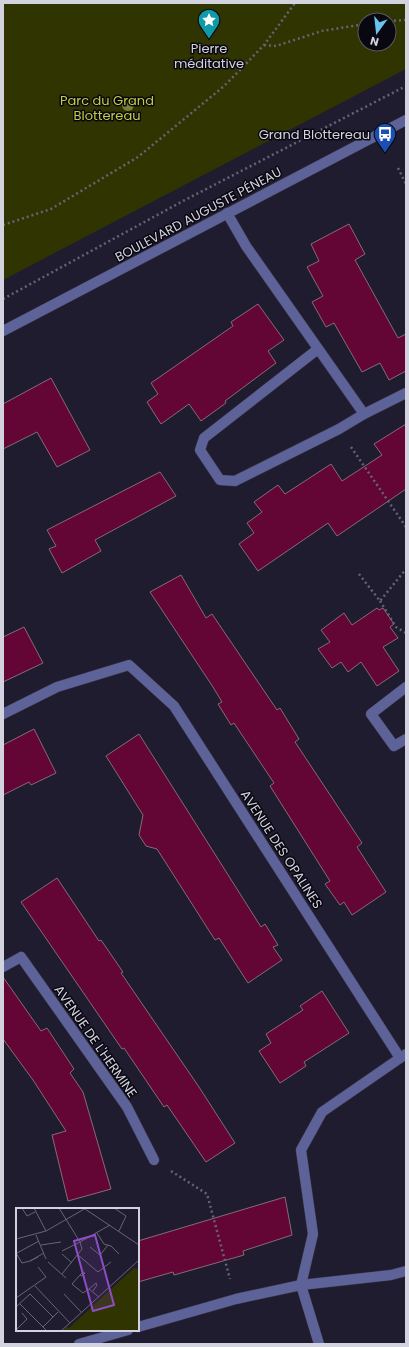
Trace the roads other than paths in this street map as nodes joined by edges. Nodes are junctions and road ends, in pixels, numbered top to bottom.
1 (406, 120) edge
2 (227, 213) junction
3 (3, 331) edge
4 (318, 350) junction
5 (406, 393) edge
6 (364, 414) junction
7 (406, 687) edge
8 (3, 714) edge
9 (406, 739) edge
10 (3, 967) edge
11 (403, 1056) edge
12 (154, 1160) road end
13 (406, 1271) edge
14 (301, 1285) junction
15 (139, 1327) edge
16 (124, 1331) edge
17 (79, 1344) edge
18 (319, 1344) edge

1 - 2 street, BOULEVARD AUGUSTE PÉNEAU
2 - 3 street, BOULEVARD AUGUSTE PÉNEAU
2 - 4 street
4 - 6 street
4 - 6 street
5 - 6 street
7 - 9 street
8 - 11 street, AVENUE DES OPALINES
10 - 12 street, AVENUE DE L'HERMINE
11 - 14 street, AVENUE DES OPALINES
13 - 14 street
14 - 15 street
14 - 18 street
16 - 17 street

